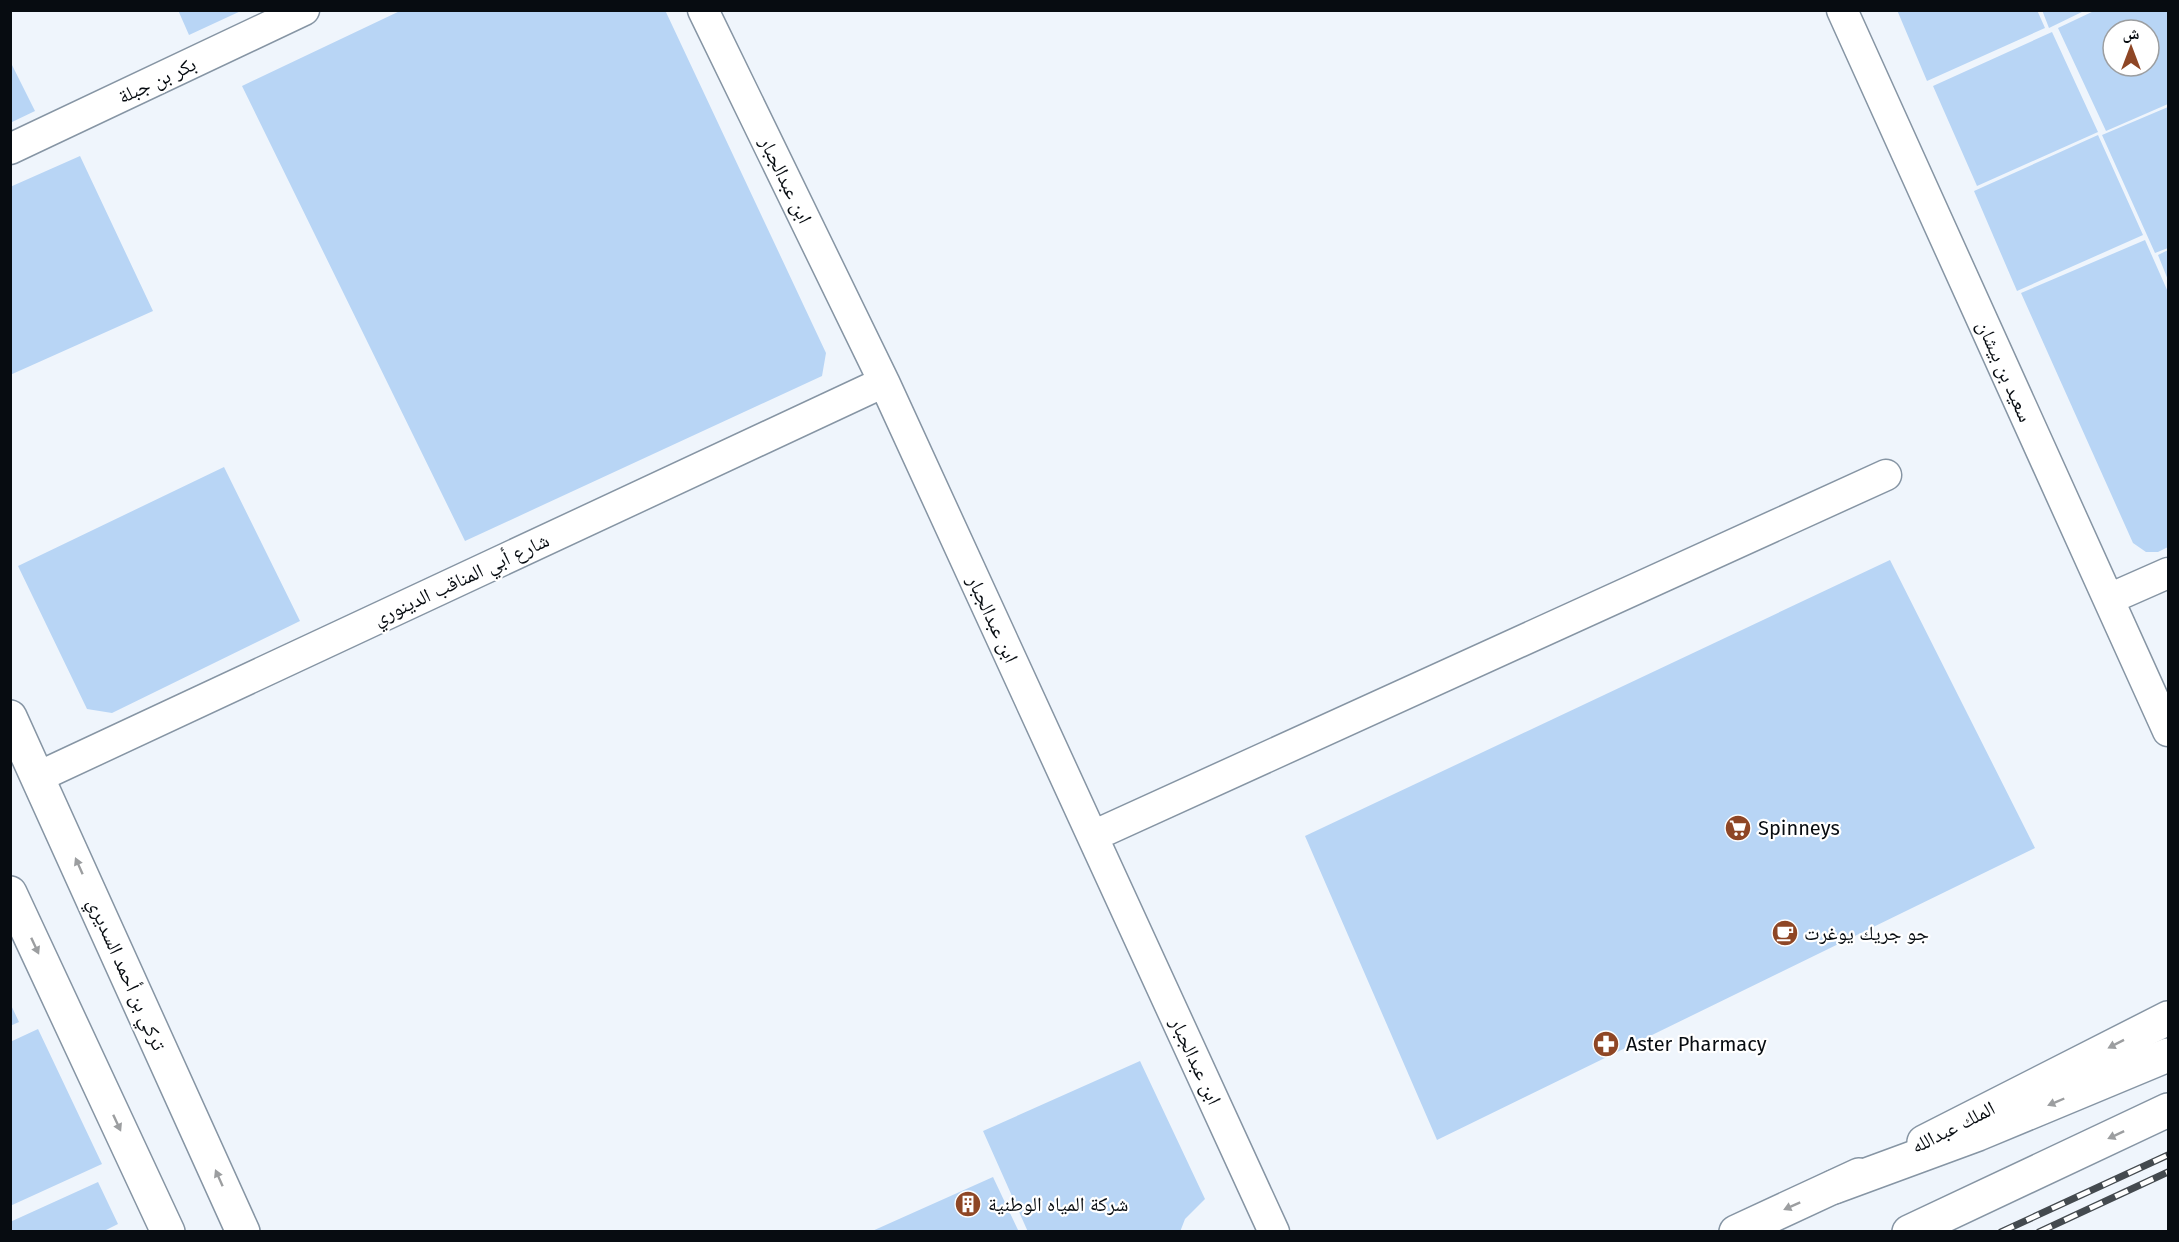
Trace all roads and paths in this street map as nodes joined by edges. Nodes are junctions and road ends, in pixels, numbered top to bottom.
1 (304, 10) edge
2 (703, 10) edge
3 (1842, 10) edge
4 (10, 149) edge
5 (884, 382) junction
6 (1886, 474) dead end
7 (2169, 573) edge
8 (2109, 599) junction
9 (10, 717) edge
10 (2169, 731) edge
11 (38, 777) junction
12 (1093, 836) junction
13 (10, 893) edge
14 (2169, 1018) edge
15 (2169, 1055) edge
16 (2169, 1110) edge
17 (1834, 1187) junction
18 (168, 1232) edge
19 (243, 1232) edge
20 (1275, 1232) edge
21 (1736, 1232) edge
22 (1909, 1232) edge

1 - 4 street, بكر بن جبلة
2 - 5 street, ابن عبدالجبار
3 - 8 street, سعيد بن بيشان
5 - 11 street, شارع أبي المناقب الدينوري
5 - 12 street, ابن عبدالجبار
6 - 12 street
7 - 8 street
8 - 10 street, سعيد بن بيشان
9 - 11 main road, تركي بن أحمد السديري
19 -> 11 main road, تركي بن أحمد السديري
12 - 20 street, ابن عبدالجبار
13 -> 18 main road
14 -> 17 main road, الملك عبدالله
15 -> 17 main road
16 -> 22 main road
17 -> 21 main road, الملك عبدالله

